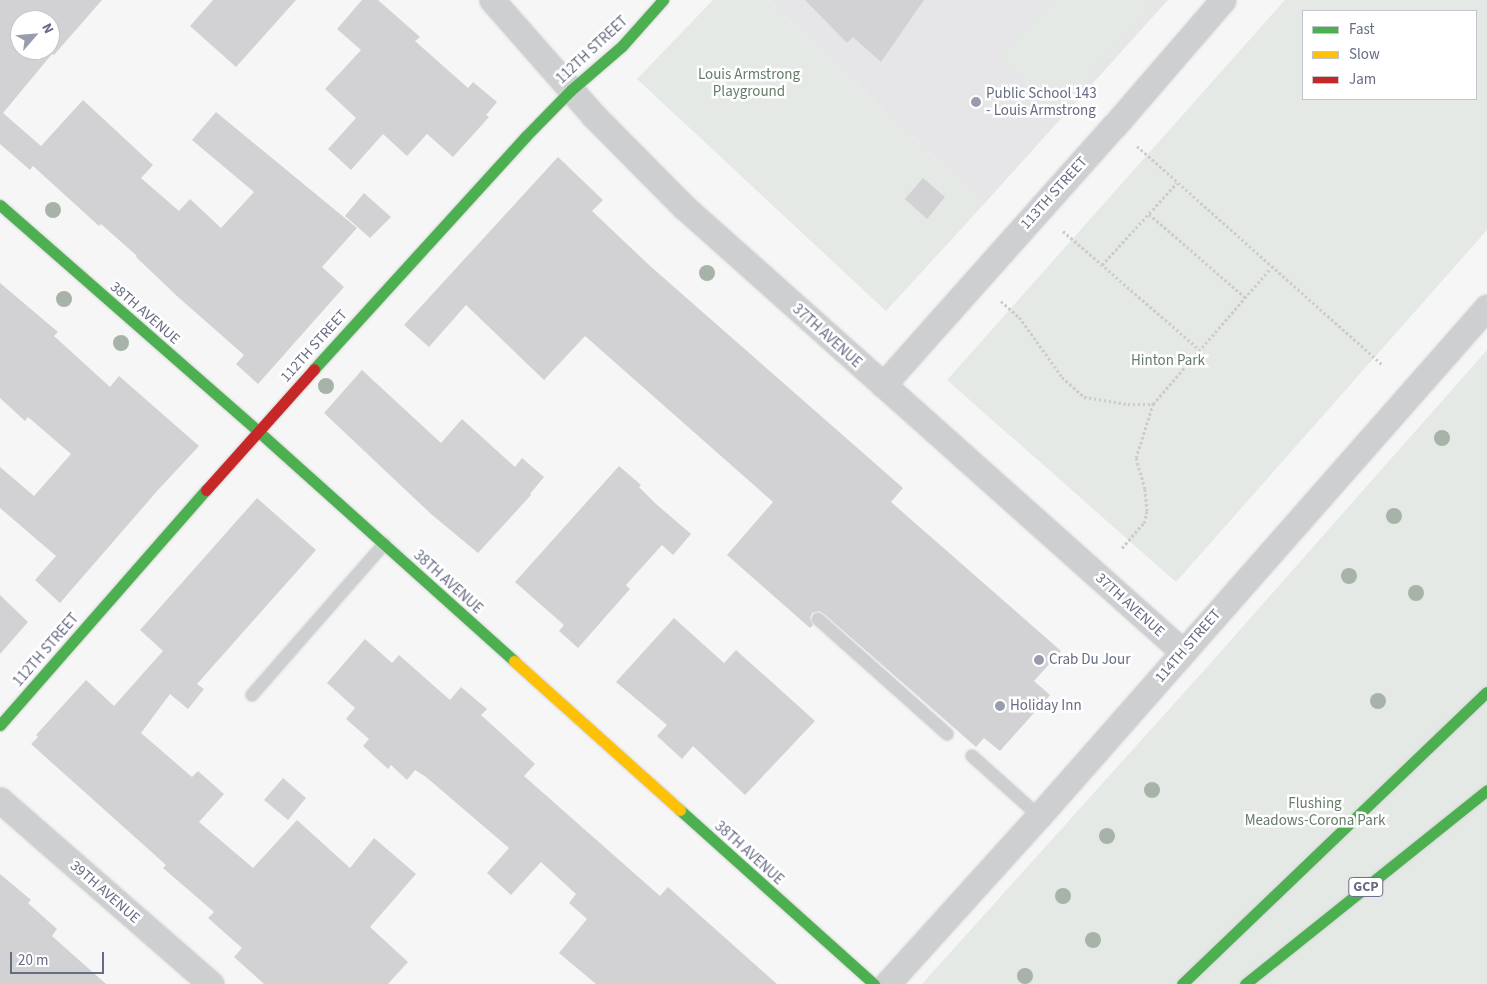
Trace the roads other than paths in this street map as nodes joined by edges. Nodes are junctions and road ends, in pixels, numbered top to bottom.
1 (492, 0) edge
2 (663, 0) edge
3 (1223, 0) edge
4 (571, 90) junction
5 (0, 205) edge
6 (1487, 307) edge
7 (883, 385) junction
8 (258, 431) junction
9 (384, 544) junction
10 (818, 619) dead end
11 (1183, 652) junction
12 (1487, 692) edge
13 (252, 695) dead end
14 (0, 725) edge
15 (947, 734) dead end
16 (972, 756) dead end
17 (1487, 790) edge
18 (0, 800) edge
19 (1039, 816) junction
20 (211, 984) edge
21 (874, 984) edge
22 (887, 984) edge
23 (1182, 984) edge
24 (1245, 984) edge

1 - 4 street, 37TH AVENUE
2 - 4 main road, 112TH STREET
3 - 7 street, 113TH STREET
4 - 7 street, 37TH AVENUE
4 - 8 main road, 112TH STREET
5 - 8 main road, 38TH AVENUE
6 - 11 street, 114TH STREET
7 - 11 street, 37TH AVENUE
8 - 9 main road, 38TH AVENUE
8 - 14 main road, 112TH STREET
9 - 13 lane
9 - 21 main road, 38TH AVENUE
10 - 15 lane
11 - 19 street, 114TH STREET
12 - 23 main road
16 - 19 lane
17 - 24 main road, GCP
18 - 20 street, 39TH AVENUE
19 - 22 street, 114TH STREET

